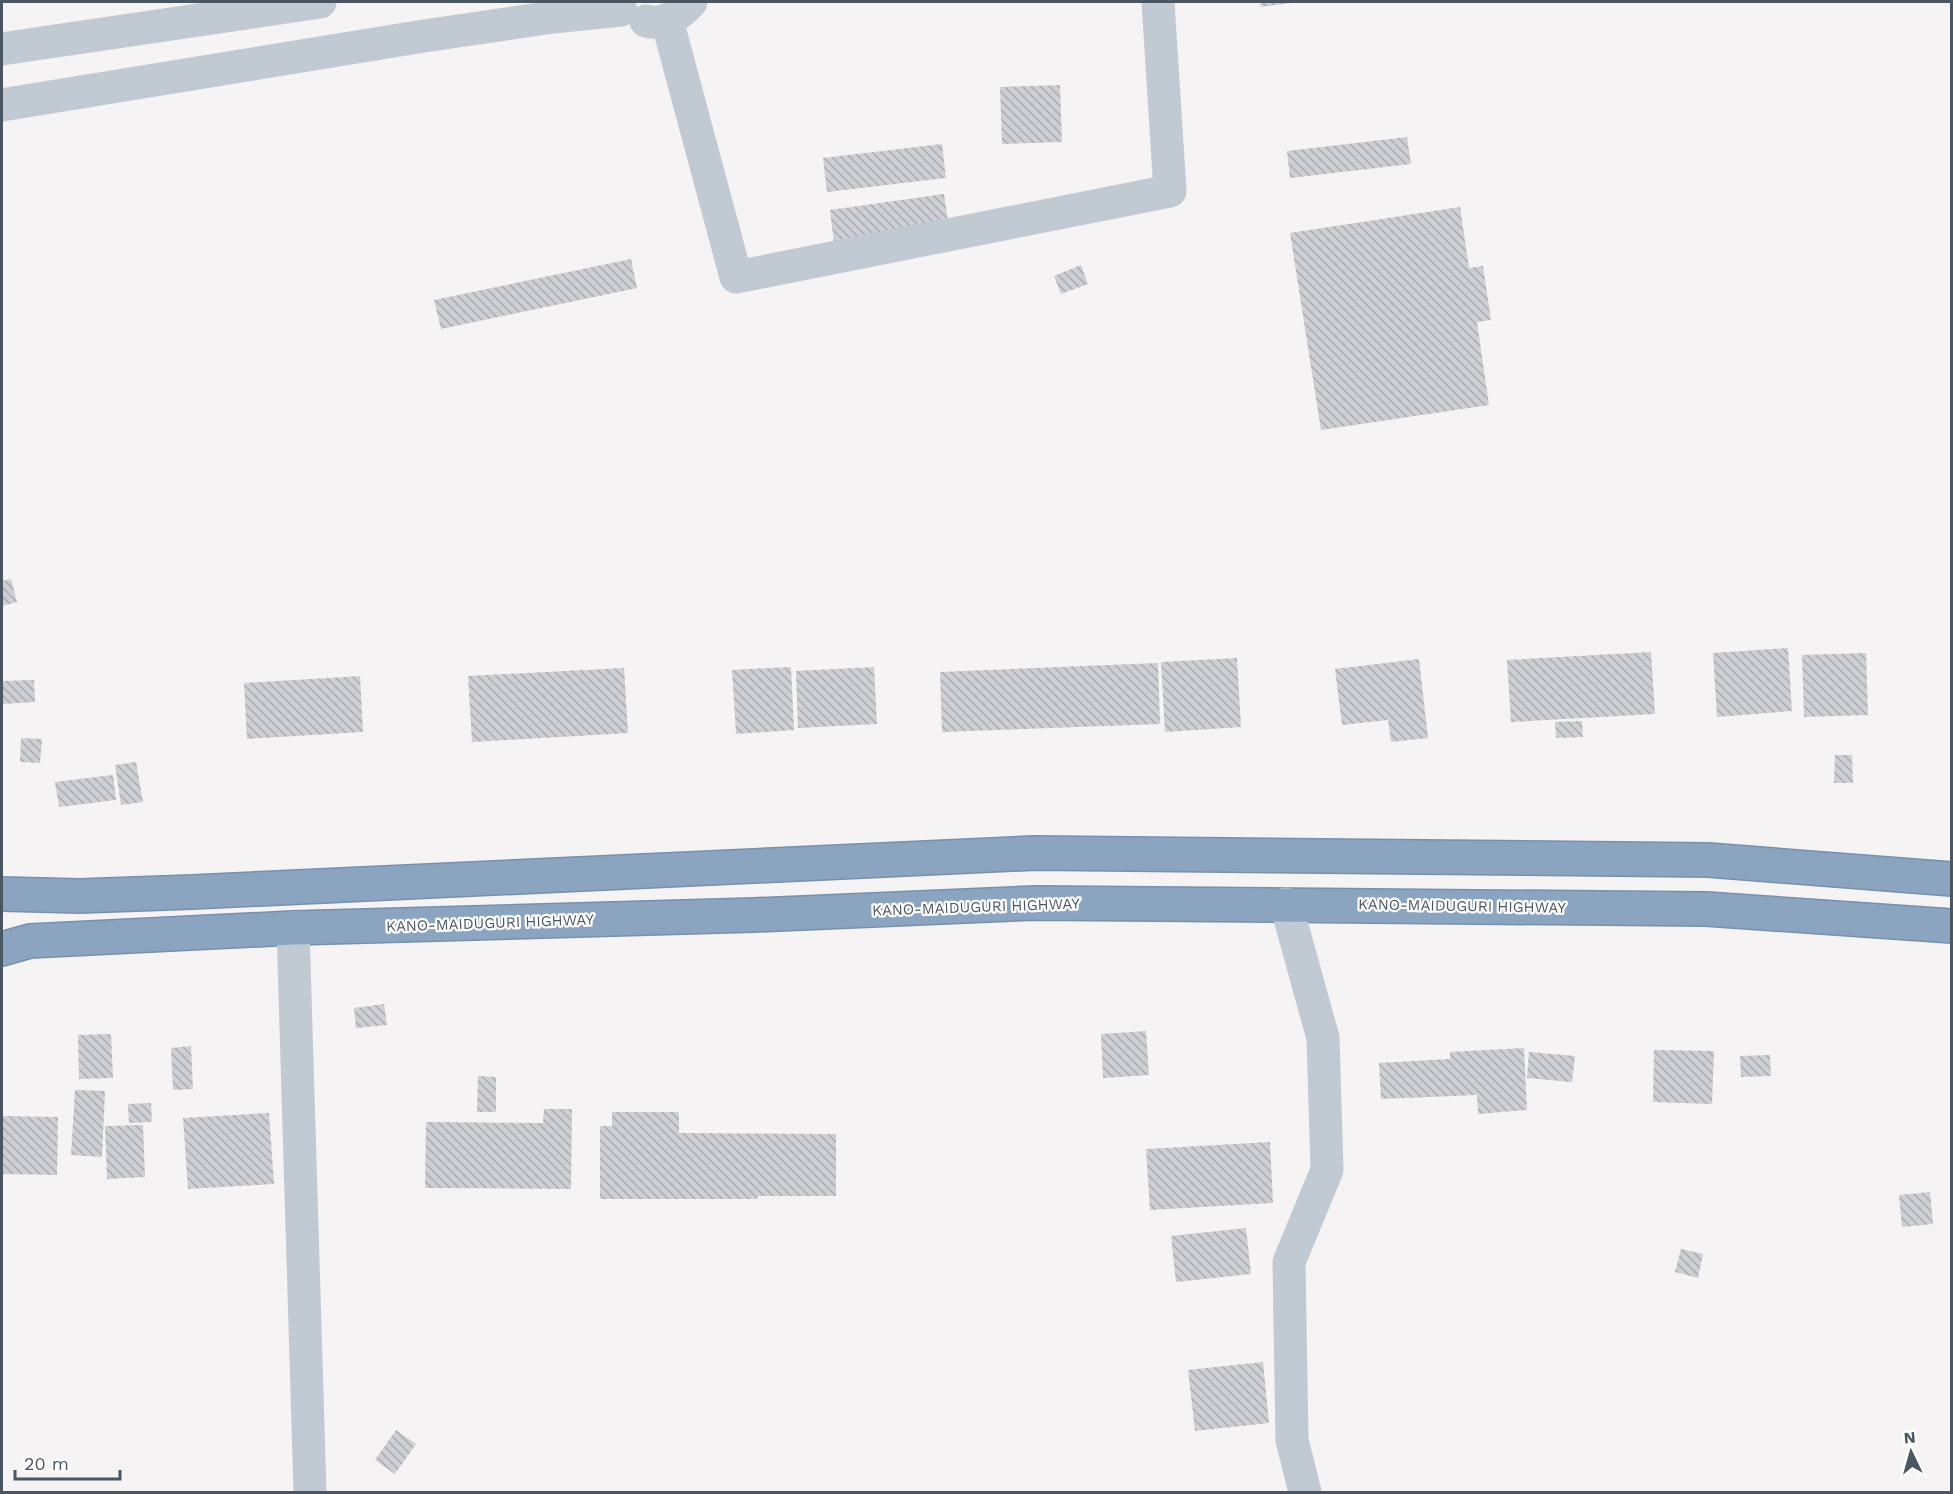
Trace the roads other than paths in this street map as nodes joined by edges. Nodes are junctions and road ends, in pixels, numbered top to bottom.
1 (320, 2) edge
2 (1158, 2) edge
3 (618, 6) edge
4 (679, 11) edge
5 (2, 49) edge
6 (2, 105) edge
7 (1952, 879) edge
8 (2, 894) edge
9 (1286, 904) junction
10 (1952, 926) edge
11 (293, 928) junction
12 (2, 949) edge
13 (310, 1492) edge
14 (1305, 1492) edge

1 - 5 street
2 - 4 street
3 - 4 street
3 - 6 street
7 - 8 highway
9 - 10 highway, KANO-MAIDUGURI HIGHWAY
9 - 11 highway, KANO-MAIDUGURI HIGHWAY
9 - 14 street
11 - 12 highway, KANO-MAIDUGURI HIGHWAY
11 - 13 street

